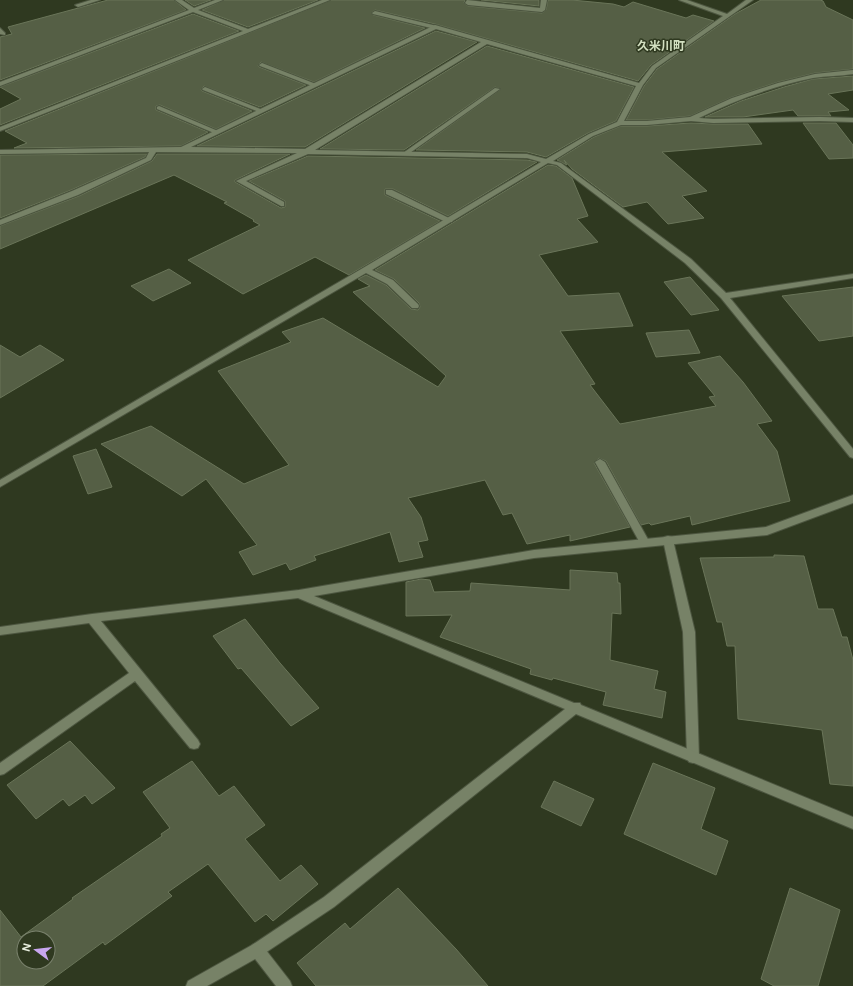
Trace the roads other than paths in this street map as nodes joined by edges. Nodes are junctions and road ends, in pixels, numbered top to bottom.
1 (97, 0) edge
2 (178, 0) edge
3 (220, 0) edge
4 (327, 0) edge
5 (470, 0) edge
6 (544, 0) edge
7 (682, 0) edge
8 (750, 0) edge
9 (78, 5) dead end
10 (193, 10) junction
11 (375, 13) dead end
12 (728, 16) junction
13 (435, 27) junction
14 (247, 31) junction
15 (487, 41) junction
16 (262, 65) dead end
17 (853, 72) edge
18 (0, 84) edge
19 (314, 85) junction
20 (640, 85) junction
21 (205, 89) dead end
22 (497, 89) dead end
23 (159, 108) dead end
24 (261, 111) junction
25 (691, 119) junction
26 (853, 120) edge
27 (620, 123) junction
28 (0, 129) edge
29 (216, 132) junction
30 (182, 149) junction
31 (153, 150) junction
32 (2, 152) edge
33 (306, 152) junction
34 (405, 154) junction
35 (548, 160) junction
36 (389, 192) dead end
37 (281, 204) dead end
38 (449, 220) junction
39 (0, 223) edge
40 (366, 270) junction
41 (853, 276) edge
42 (724, 296) junction
43 (415, 306) dead end
44 (853, 455) edge
45 (600, 462) dead end
46 (0, 484) edge
47 (853, 499) edge
48 (668, 540) junction
49 (645, 543) junction
50 (299, 594) junction
51 (92, 618) junction
52 (0, 631) edge
53 (136, 674) junction
54 (576, 707) junction
55 (194, 744) dead end
56 (693, 758) junction
57 (0, 770) edge
58 (853, 823) edge
59 (256, 950) junction
60 (193, 986) edge
61 (285, 986) edge

1 - 9 street
2 - 10 street
3 - 10 street
4 - 14 street
5 - 6 street
7 - 12 street
8 - 12 street
10 - 14 street
10 - 18 street
11 - 13 street
12 - 20 street
13 - 15 street
13 - 19 street
14 - 28 street
15 - 20 street
15 - 33 street
16 - 19 street
17 - 25 street
19 - 24 street
20 - 27 street
21 - 24 street
22 - 34 street
23 - 29 street
24 - 29 street
25 - 26 street
25 - 27 street
27 - 35 street
29 - 30 street
30 - 31 street
30 - 33 street
31 - 32 street
31 - 39 street
33 - 34 street
33 - 37 street
34 - 35 street
35 - 38 street
35 - 42 street
36 - 38 street
38 - 40 street
40 - 43 street
40 - 46 street
41 - 42 street
42 - 44 street
45 - 49 street
47 - 48 street
48 - 49 street
48 - 56 street
49 - 50 street
50 - 51 street
50 - 54 street
51 - 52 street
51 - 53 street
53 - 55 street
53 - 57 street
54 - 56 street
54 - 59 street
56 - 58 street
59 - 60 street
59 - 61 street

